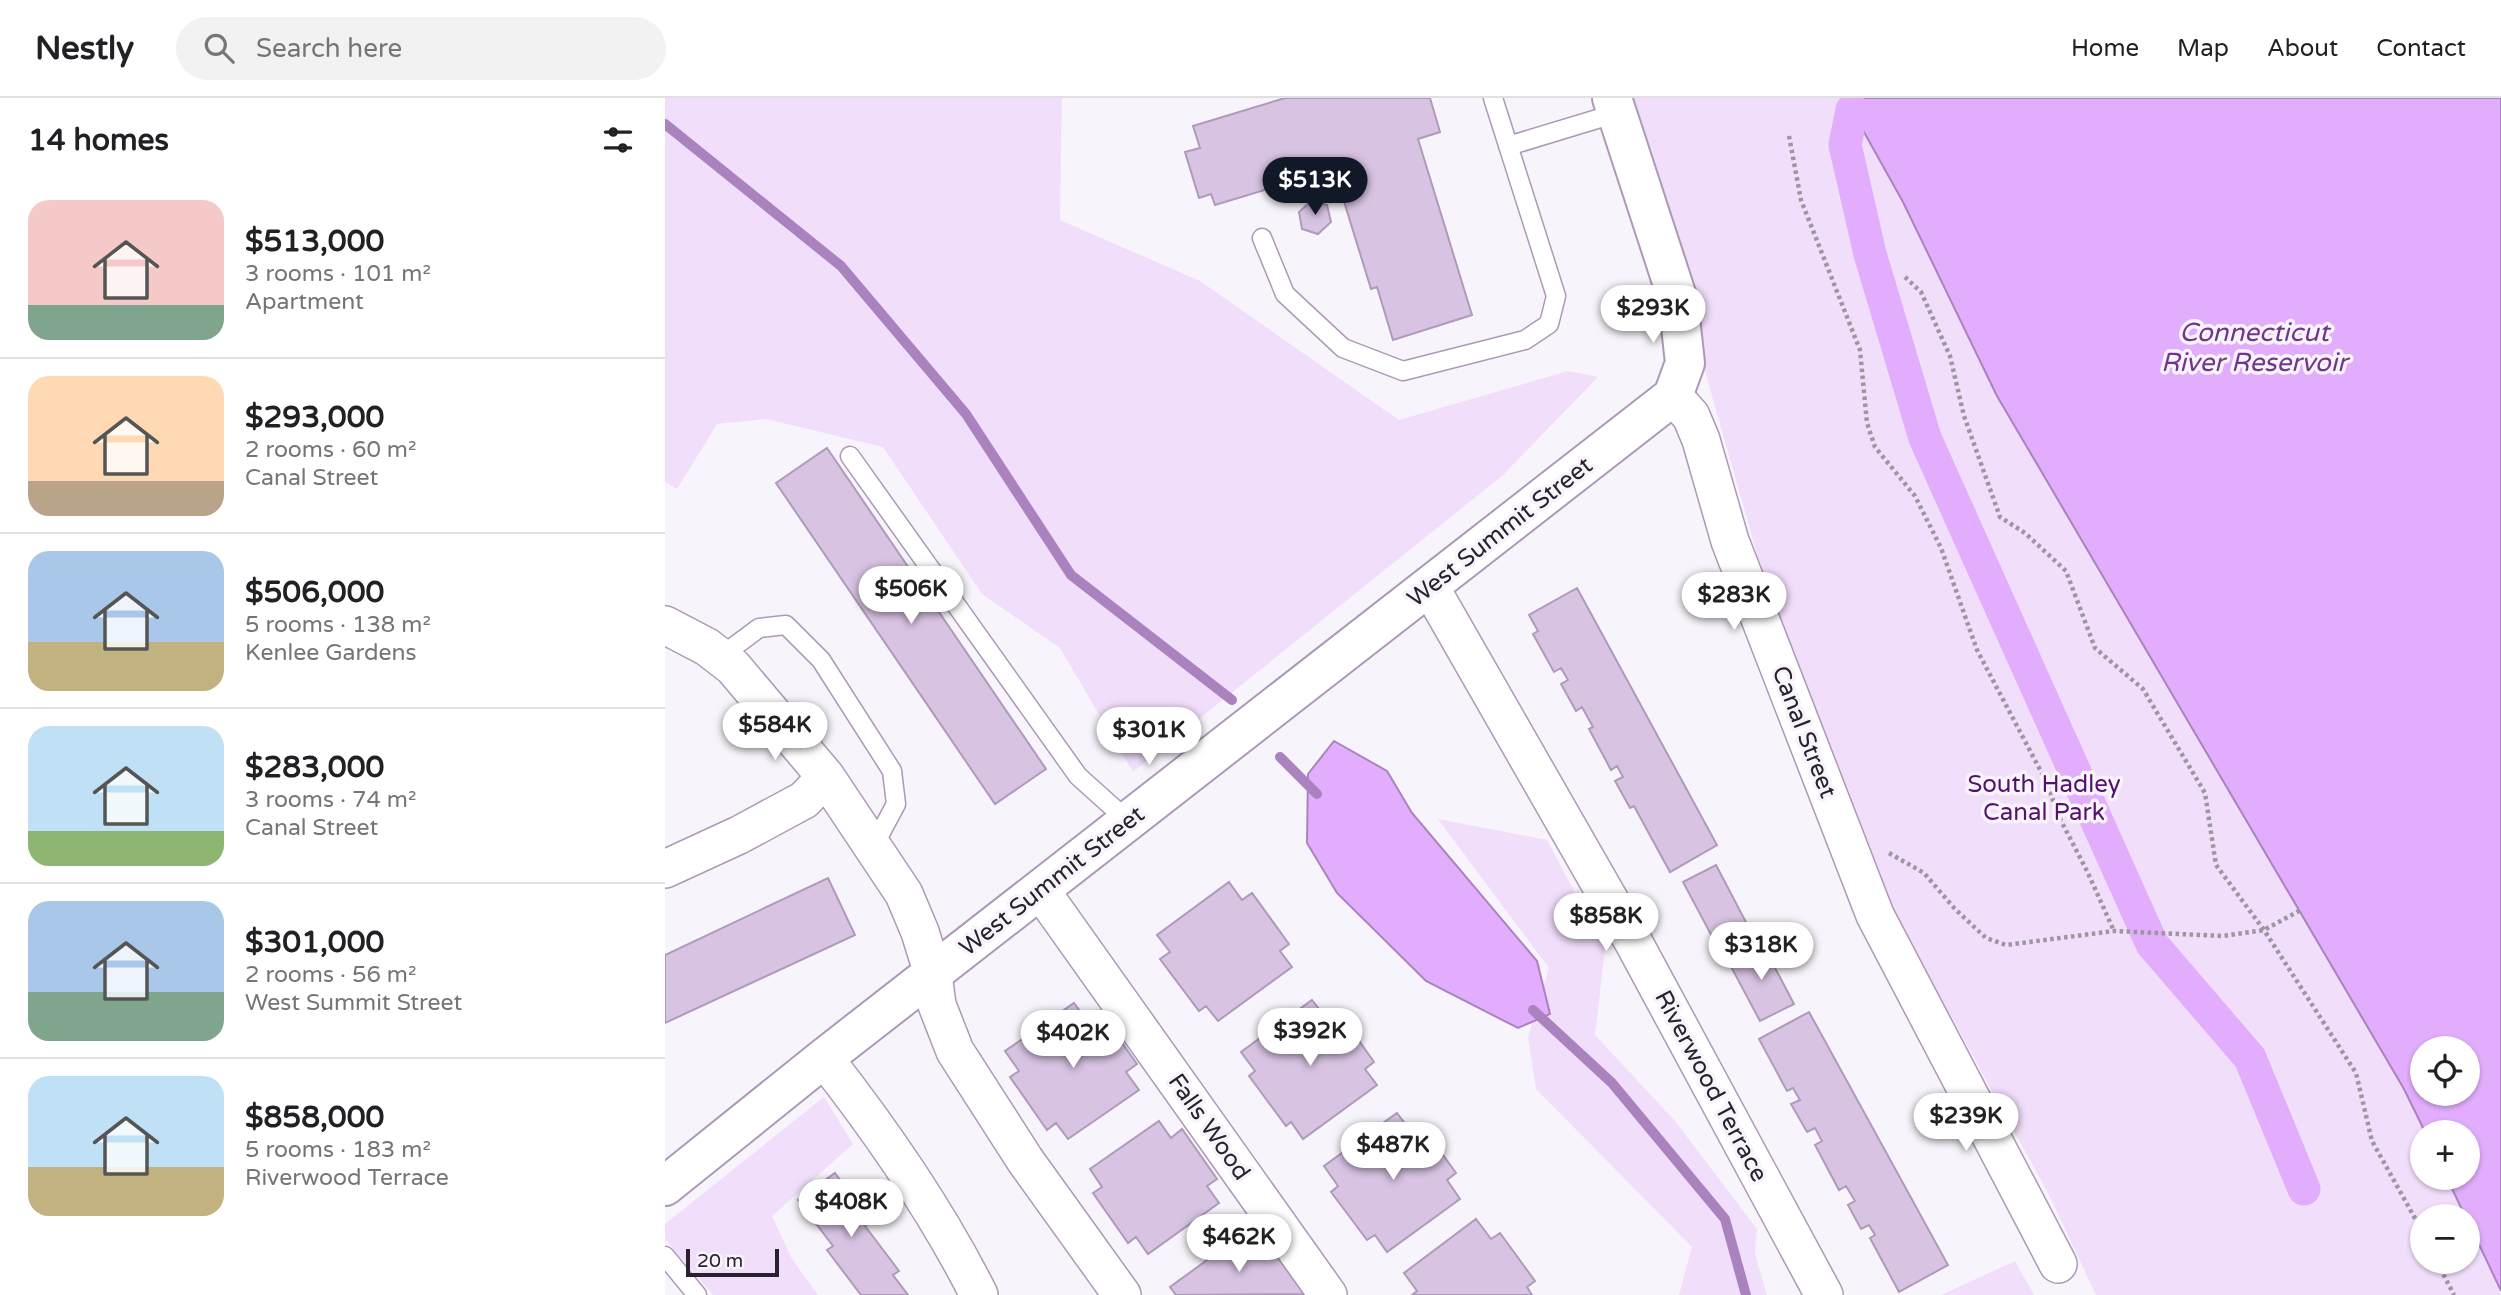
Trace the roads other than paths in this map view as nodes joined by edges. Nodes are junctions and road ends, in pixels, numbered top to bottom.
1 (1493, 98) edge
2 (1614, 106) edge
3 (1508, 146) junction
4 (1262, 238) dead end
5 (1673, 397) junction
6 (850, 456) dead end
7 (1430, 587) junction
8 (665, 625) edge
9 (720, 657) junction
10 (826, 777) junction
11 (1128, 821) junction
12 (873, 847) junction
13 (665, 869) edge
14 (1041, 891) junction
15 (933, 974) junction
16 (824, 1058) junction
17 (665, 1186) edge
18 (665, 1256) edge
19 (2058, 1264) dead end
20 (698, 1295) edge
21 (979, 1295) edge
22 (1122, 1295) edge
23 (1328, 1295) edge
24 (1824, 1295) edge

1 - 3 lane
2 - 3 lane
2 - 5 street
3 - 4 lane
5 - 7 street, West Summit Street
5 - 19 street, Canal Street
6 - 11 lane
7 - 11 street, West Summit Street
7 - 24 street, Riverwood Terrace
8 - 9 street
9 - 10 street
9 - 12 lane
10 - 12 street
10 - 13 street
11 - 14 street, West Summit Street
12 - 15 street
14 - 15 street, West Summit Street
14 - 23 street, Falls Wood
15 - 16 street, West Summit Street
15 - 22 street
16 - 17 street, West Summit Street
16 - 21 street
18 - 20 lane

